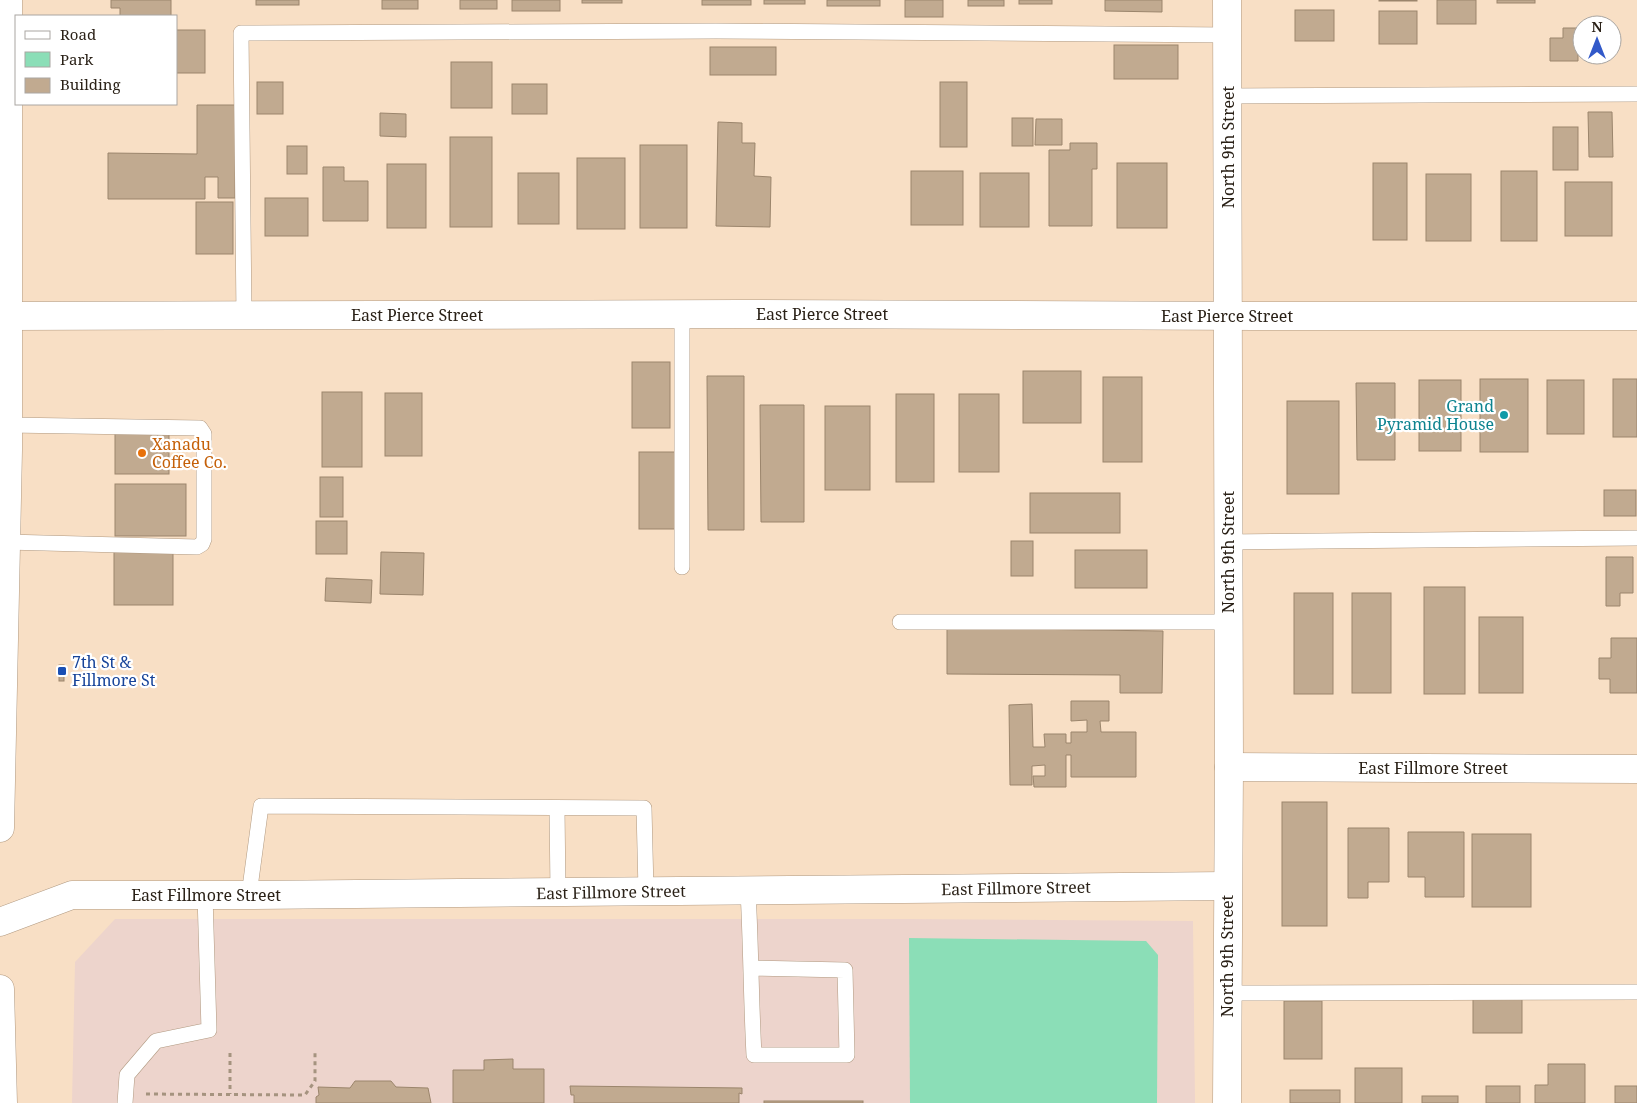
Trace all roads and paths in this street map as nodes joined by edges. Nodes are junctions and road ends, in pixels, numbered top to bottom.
1 (8, 0) edge
2 (1228, 0) edge
3 (1228, 36) junction
4 (1637, 94) edge
5 (1228, 96) junction
6 (682, 314) junction
7 (8, 316) junction
8 (244, 316) junction
9 (1228, 316) junction
10 (1637, 316) edge
11 (5, 441) edge
12 (1637, 538) edge
13 (6, 542) junction
14 (1228, 542) junction
15 (682, 567) dead end
16 (900, 622) dead end
17 (1228, 622) junction
18 (1229, 767) junction
19 (1637, 769) edge
20 (557, 808) junction
21 (0, 828) edge
22 (1228, 886) junction
23 (748, 890) junction
24 (646, 891) junction
25 (558, 892) junction
26 (205, 895) junction
27 (249, 895) junction
28 (0, 922) edge
29 (751, 968) junction
30 (0, 989) edge
31 (1637, 992) edge
32 (1227, 993) junction
33 (230, 1053) dead end
34 (315, 1053) dead end
35 (143, 1094) dead end
36 (230, 1094) junction
37 (3, 1103) edge
38 (125, 1103) edge
39 (1227, 1103) edge

1 - 7 street
2 - 3 street, North 9th Street
3 - 5 street, North 9th Street
3 - 8 lane
4 - 5 lane
5 - 9 street, North 9th Street
6 - 8 street, East Pierce Street
6 - 9 street, East Pierce Street
6 - 15 lane
7 - 8 street, East Pierce Street
7 - 11 street
9 - 10 street, East Pierce Street
9 - 14 street, North 9th Street
11 - 13 street
11 - 13 lane
12 - 14 lane
13 - 21 street
14 - 17 street, North 9th Street
16 - 17 lane
17 - 18 street, North 9th Street
18 - 19 street, East Fillmore Street
18 - 22 street, North 9th Street
20 - 24 lane
20 - 25 lane
20 - 27 lane
22 - 23 street, East Fillmore Street
22 - 32 street, North 9th Street
23 - 24 street, East Fillmore Street
23 - 29 lane
24 - 25 street, East Fillmore Street
25 - 27 street, East Fillmore Street
26 - 27 street, East Fillmore Street
26 - 28 street, East Fillmore Street
26 - 38 lane
29 - 29 lane
30 - 37 street
31 - 32 lane
32 - 39 street, North 9th Street
33 - 36 path
34 - 36 path
35 - 36 path

